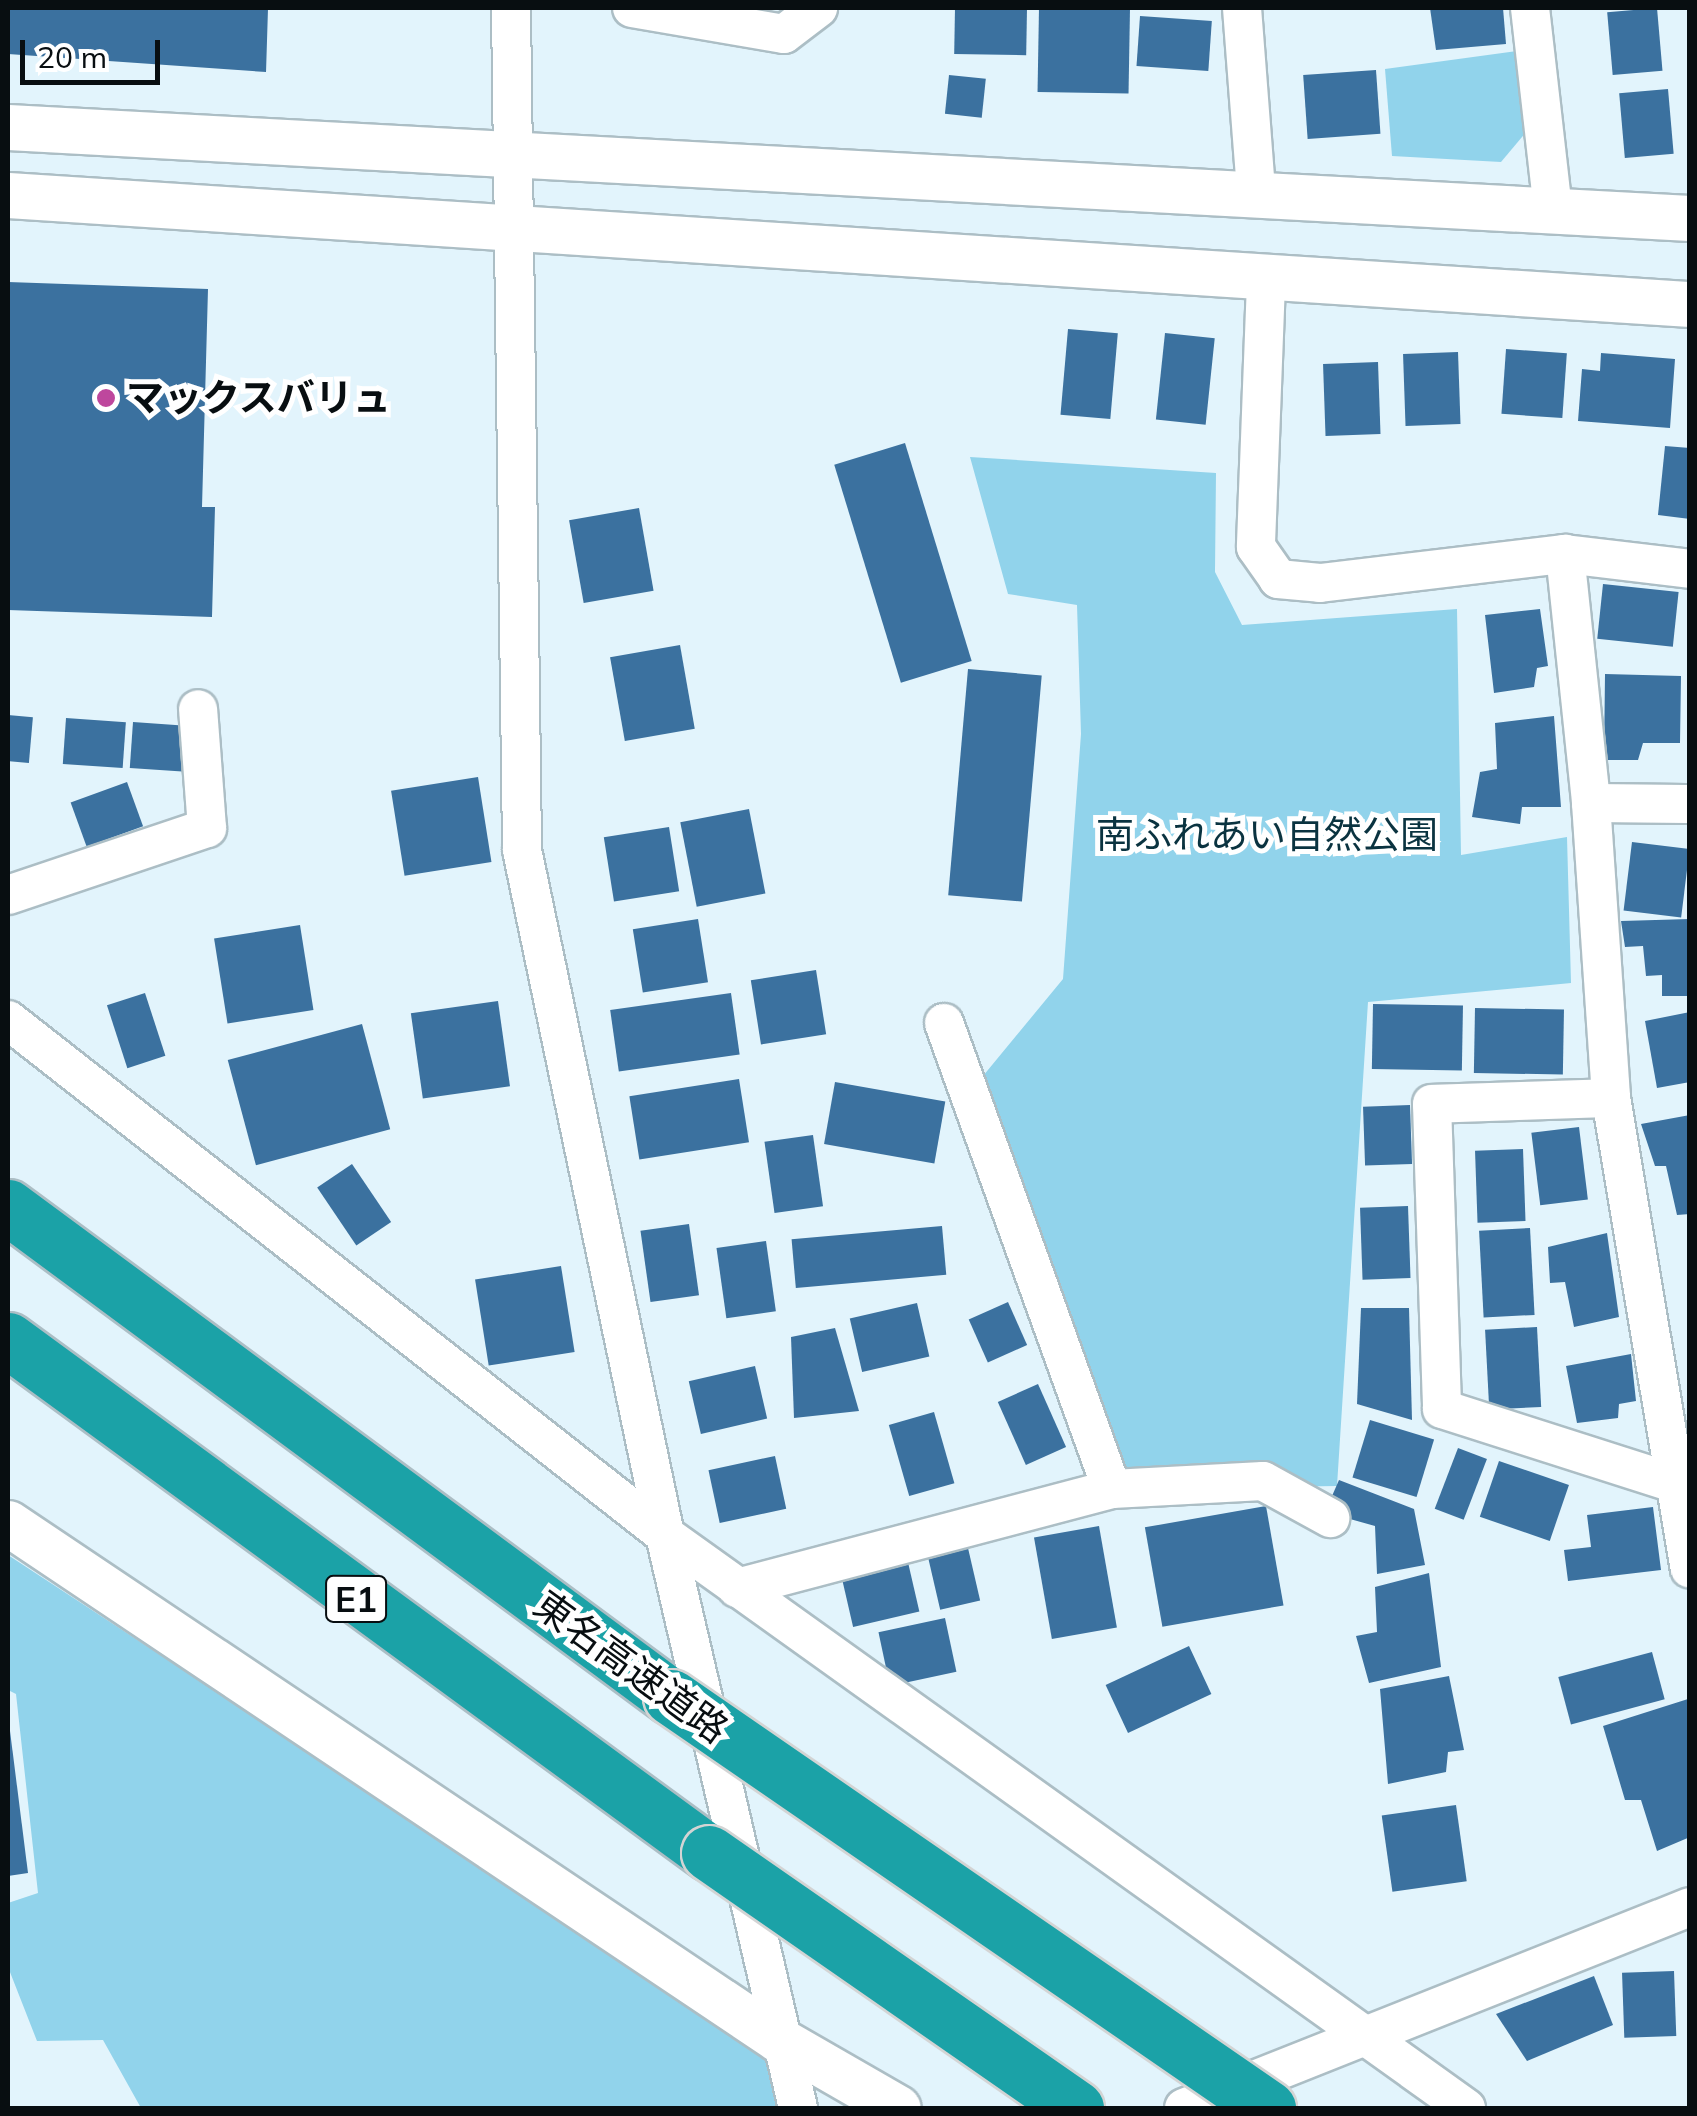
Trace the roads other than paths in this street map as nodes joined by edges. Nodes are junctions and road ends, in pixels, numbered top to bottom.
1 (511, 8) edge
2 (632, 8) edge
3 (818, 8) edge
4 (1242, 8) edge
5 (1530, 8) edge
6 (8, 128) edge
7 (508, 162) junction
8 (1256, 189) junction
9 (8, 195) edge
10 (1553, 210) junction
11 (1690, 218) edge
12 (507, 223) junction
13 (1266, 283) junction
14 (1690, 304) edge
15 (1565, 554) junction
16 (1690, 569) edge
17 (198, 709) dead end
18 (1591, 803) junction
19 (1690, 804) edge
20 (8, 896) edge
21 (8, 1020) edge
22 (944, 1023) dead end
23 (1611, 1098) junction
24 (8, 1207) edge
25 (8, 1340) edge
26 (1677, 1484) junction
27 (1112, 1489) junction
28 (1330, 1518) dead end
29 (8, 1523) edge
30 (665, 1535) junction
31 (1690, 1568) edge
32 (737, 1588) junction
33 (1690, 1907) edge
34 (1367, 2034) junction
35 (778, 2040) junction
36 (798, 2108) edge
37 (898, 2108) edge
38 (1076, 2108) edge
39 (1184, 2108) edge
40 (1268, 2108) edge
41 (1466, 2108) edge

1 - 7 street
2 - 3 street
4 - 8 street
5 - 10 street
6 - 7 street
7 - 8 street
7 - 12 street
8 - 10 street
9 - 12 street
10 - 11 street
12 - 13 street
12 - 30 street
13 - 14 street
13 - 15 street
15 - 16 street
15 - 18 street
17 - 20 street
18 - 19 street
18 - 23 street
21 - 30 street
22 - 27 street
23 - 26 street
23 - 26 street
24 - 40 highway, 東名高速道路, bridge
25 - 38 highway, E1, bridge
26 - 31 street
27 - 28 street
27 - 32 street
29 - 35 street
30 - 32 street
30 - 35 street
32 - 34 street
33 - 34 street
34 - 39 street
34 - 41 street
35 - 36 street
35 - 37 street

